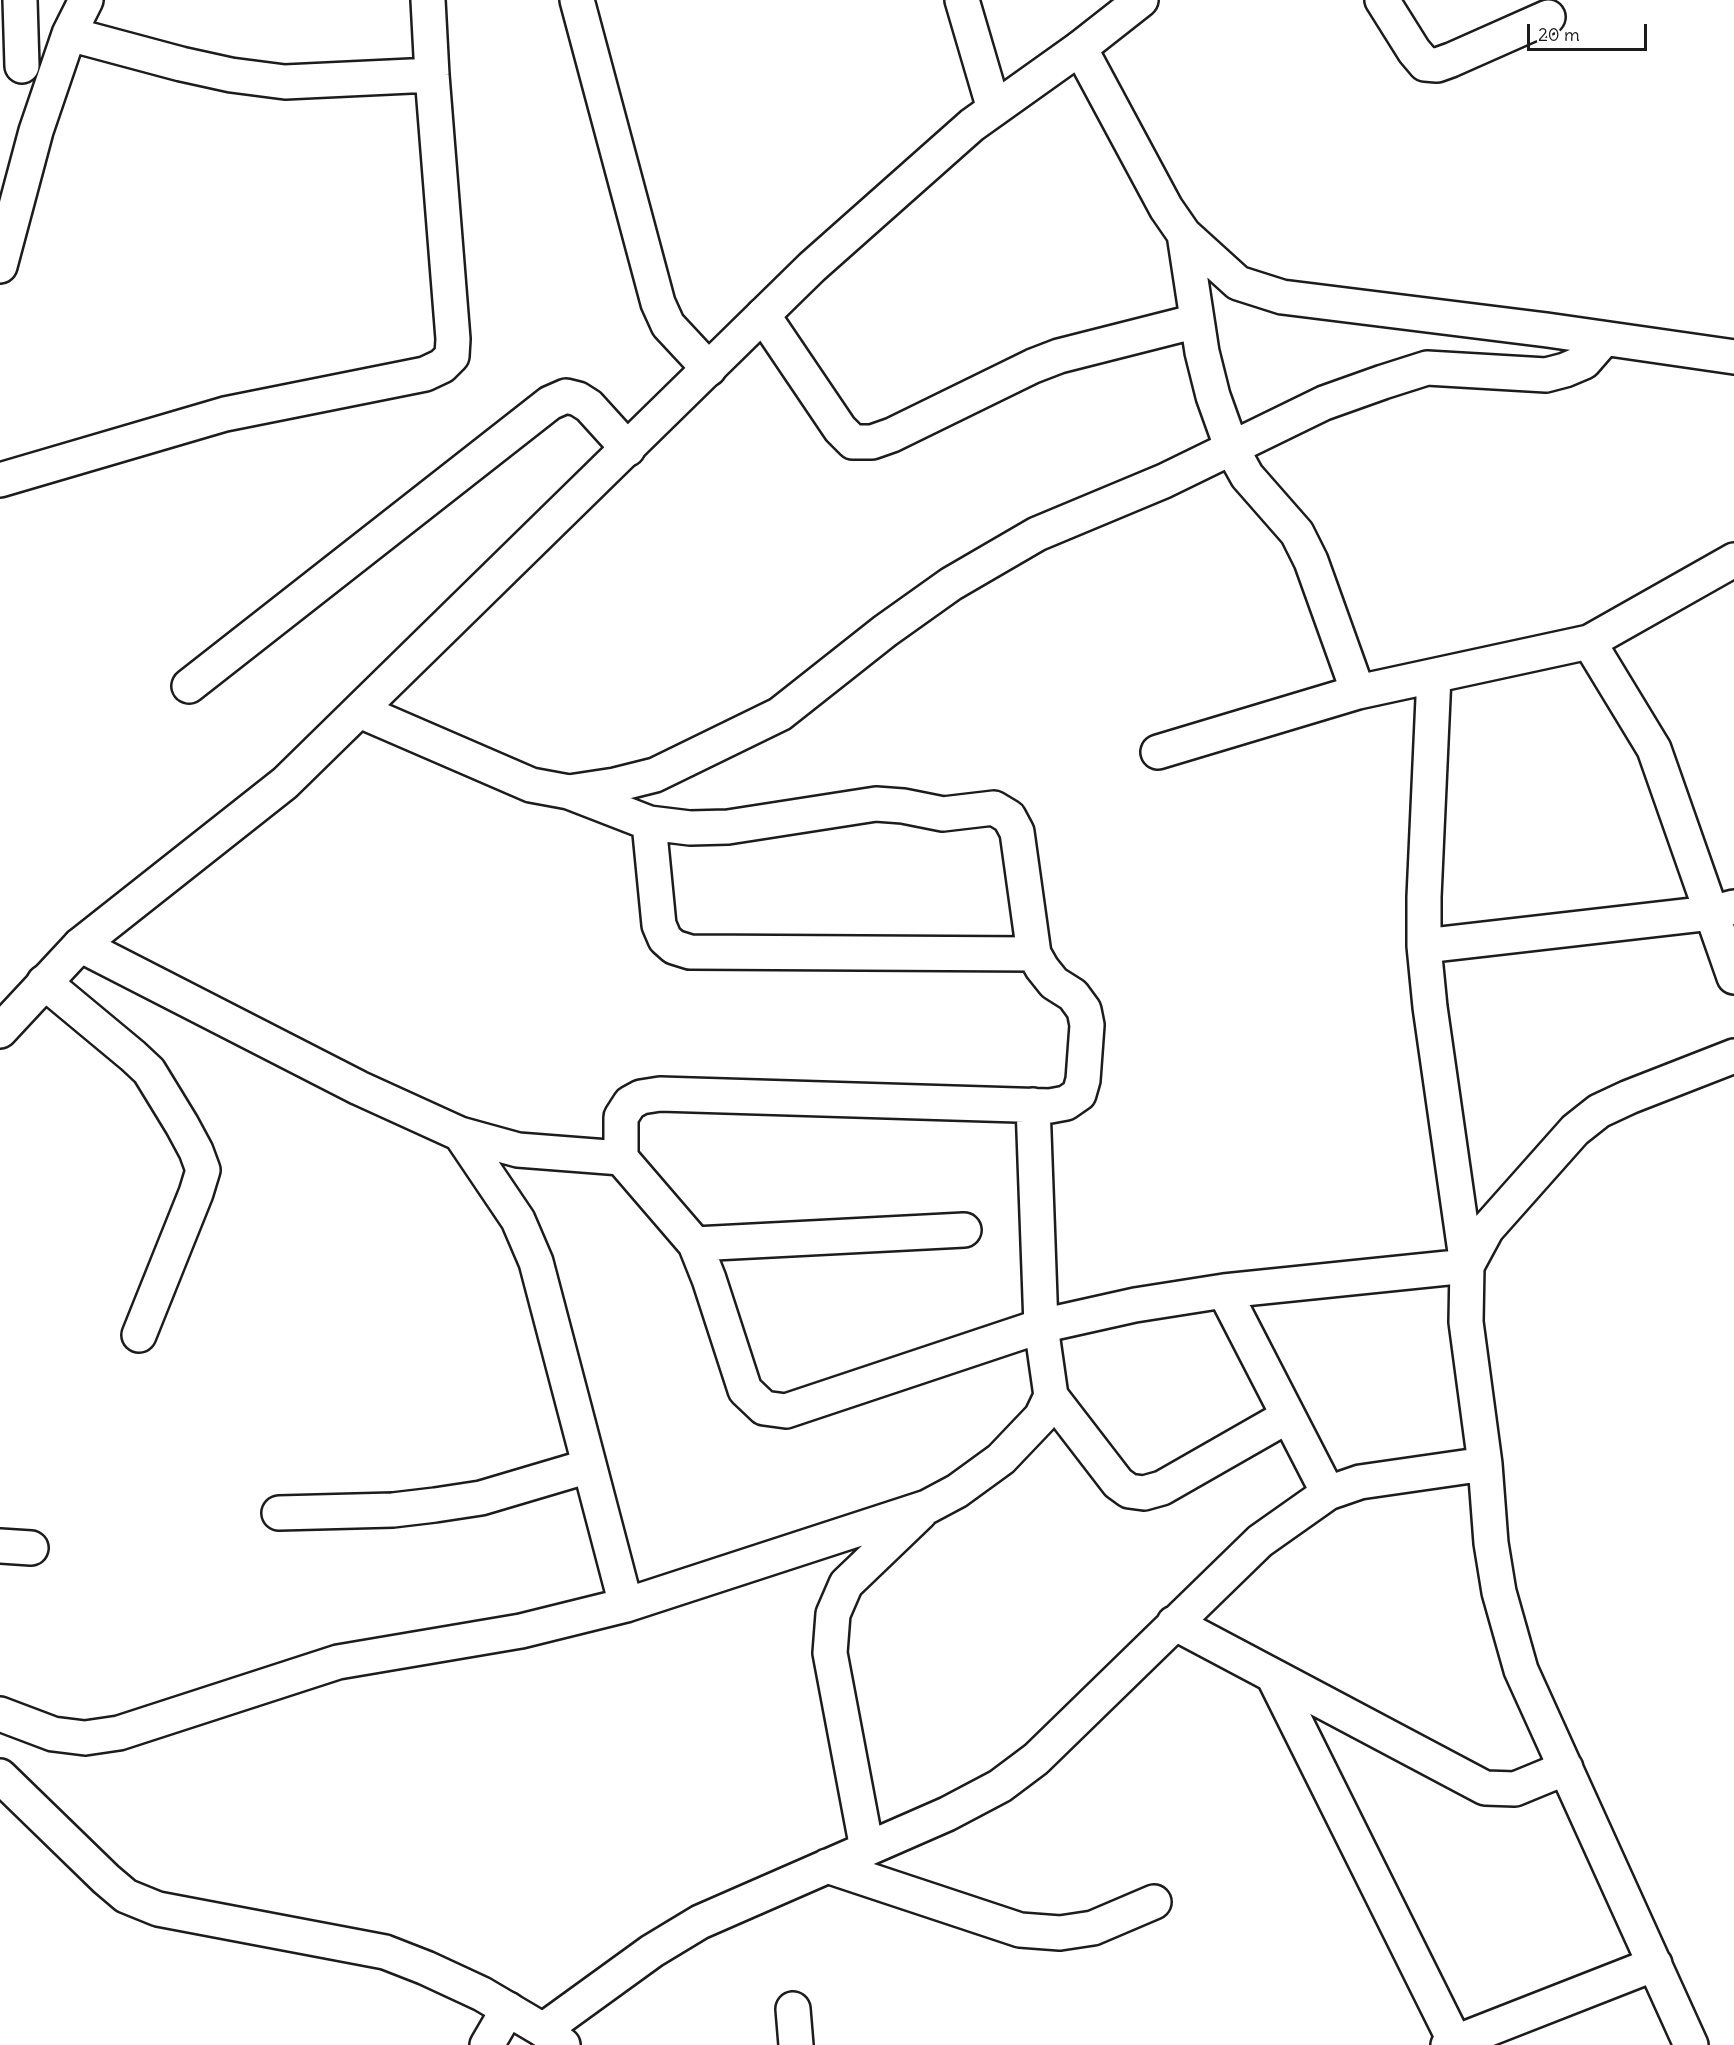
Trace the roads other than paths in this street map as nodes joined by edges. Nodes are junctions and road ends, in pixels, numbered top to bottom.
1 (20, 0) edge
2 (86, 0) edge
3 (428, 0) edge
4 (577, 0) edge
5 (962, 0) edge
6 (1141, 0) edge
7 (1382, 0) edge
8 (1548, 16) dead end
9 (69, 34) junction
10 (1080, 48) junction
11 (11, 64) edge
12 (56, 72) junction
13 (432, 75) junction
14 (994, 109) junction
15 (1184, 234) junction
16 (0, 266) edge
17 (763, 315) junction
18 (1197, 321) junction
19 (1604, 339) junction
20 (1734, 357) edge
21 (709, 369) junction
22 (628, 449) junction
23 (1232, 449) junction
24 (0, 480) edge
25 (1734, 560) edge
26 (1589, 642) junction
27 (1434, 676) junction
28 (189, 686) dead end
29 (1358, 692) junction
30 (360, 711) junction
31 (1158, 752) dead end
32 (569, 792) junction
33 (650, 823) junction
34 (1722, 910) edge
35 (80, 945) junction
36 (1424, 946) junction
37 (1034, 954) junction
38 (1734, 977) edge
39 (44, 982) junction
40 (0, 1029) edge
41 (1734, 1056) edge
42 (1033, 1105) junction
43 (460, 1134) junction
44 (621, 1158) junction
45 (964, 1230) dead end
46 (694, 1244) junction
47 (1467, 1266) junction
48 (1224, 1291) junction
49 (1041, 1326) junction
50 (139, 1335) dead end
51 (1051, 1396) junction
52 (1288, 1416) junction
53 (1485, 1464) junction
54 (589, 1466) junction
55 (1328, 1493) junction
56 (927, 1507) junction
57 (279, 1513) dead end
58 (626, 1605) junction
59 (1174, 1623) junction
60 (1273, 1676) junction
61 (0, 1714) edge
62 (1566, 1768) junction
63 (0, 1776) edge
64 (867, 1849) junction
65 (827, 1866) junction
66 (1154, 1902) dead end
67 (1655, 1964) junction
68 (508, 2009) junction
69 (794, 2009) dead end
70 (553, 2037) edge
71 (1451, 2044) edge
72 (488, 2045) edge
73 (796, 2045) edge
74 (1691, 2045) edge

1 - 11 street
2 - 9 street
3 - 13 street
4 - 21 street
5 - 14 street
6 - 10 street
7 - 8 street
9 - 12 street
9 - 13 street
10 - 14 street
10 - 15 street
11 - 12 street
12 - 16 street
13 - 24 street
14 - 17 street
15 - 18 street
15 - 19 street
17 - 18 street
17 - 21 street
18 - 23 street
19 - 20 street
19 - 23 street
21 - 22 street
22 - 28 street
22 - 30 street
23 - 29 street
23 - 32 street
25 - 26 street
26 - 27 street
26 - 34 street
27 - 29 street
27 - 36 street
29 - 31 street
30 - 32 street
30 - 35 street
32 - 33 street
33 - 37 street
33 - 37 street
34 - 36 street
34 - 38 street
35 - 39 street
35 - 43 street
36 - 47 street
37 - 42 street
39 - 40 street
39 - 50 street
41 - 47 street
42 - 44 street
42 - 49 street
43 - 44 street
43 - 54 street
44 - 46 street
45 - 46 street
46 - 49 street
47 - 48 street
47 - 53 street
48 - 49 street
48 - 52 street
49 - 51 street
51 - 52 street
51 - 56 street
52 - 55 street
53 - 55 street
53 - 62 street
54 - 57 street
54 - 58 street
55 - 59 street
56 - 58 street
56 - 64 street
58 - 61 street
59 - 60 street
59 - 64 street
60 - 62 street
60 - 71 street
62 - 67 street
63 - 68 street
64 - 65 street
65 - 66 street
65 - 70 street
67 - 71 street
67 - 74 street
68 - 70 street
68 - 72 street
69 - 73 street

